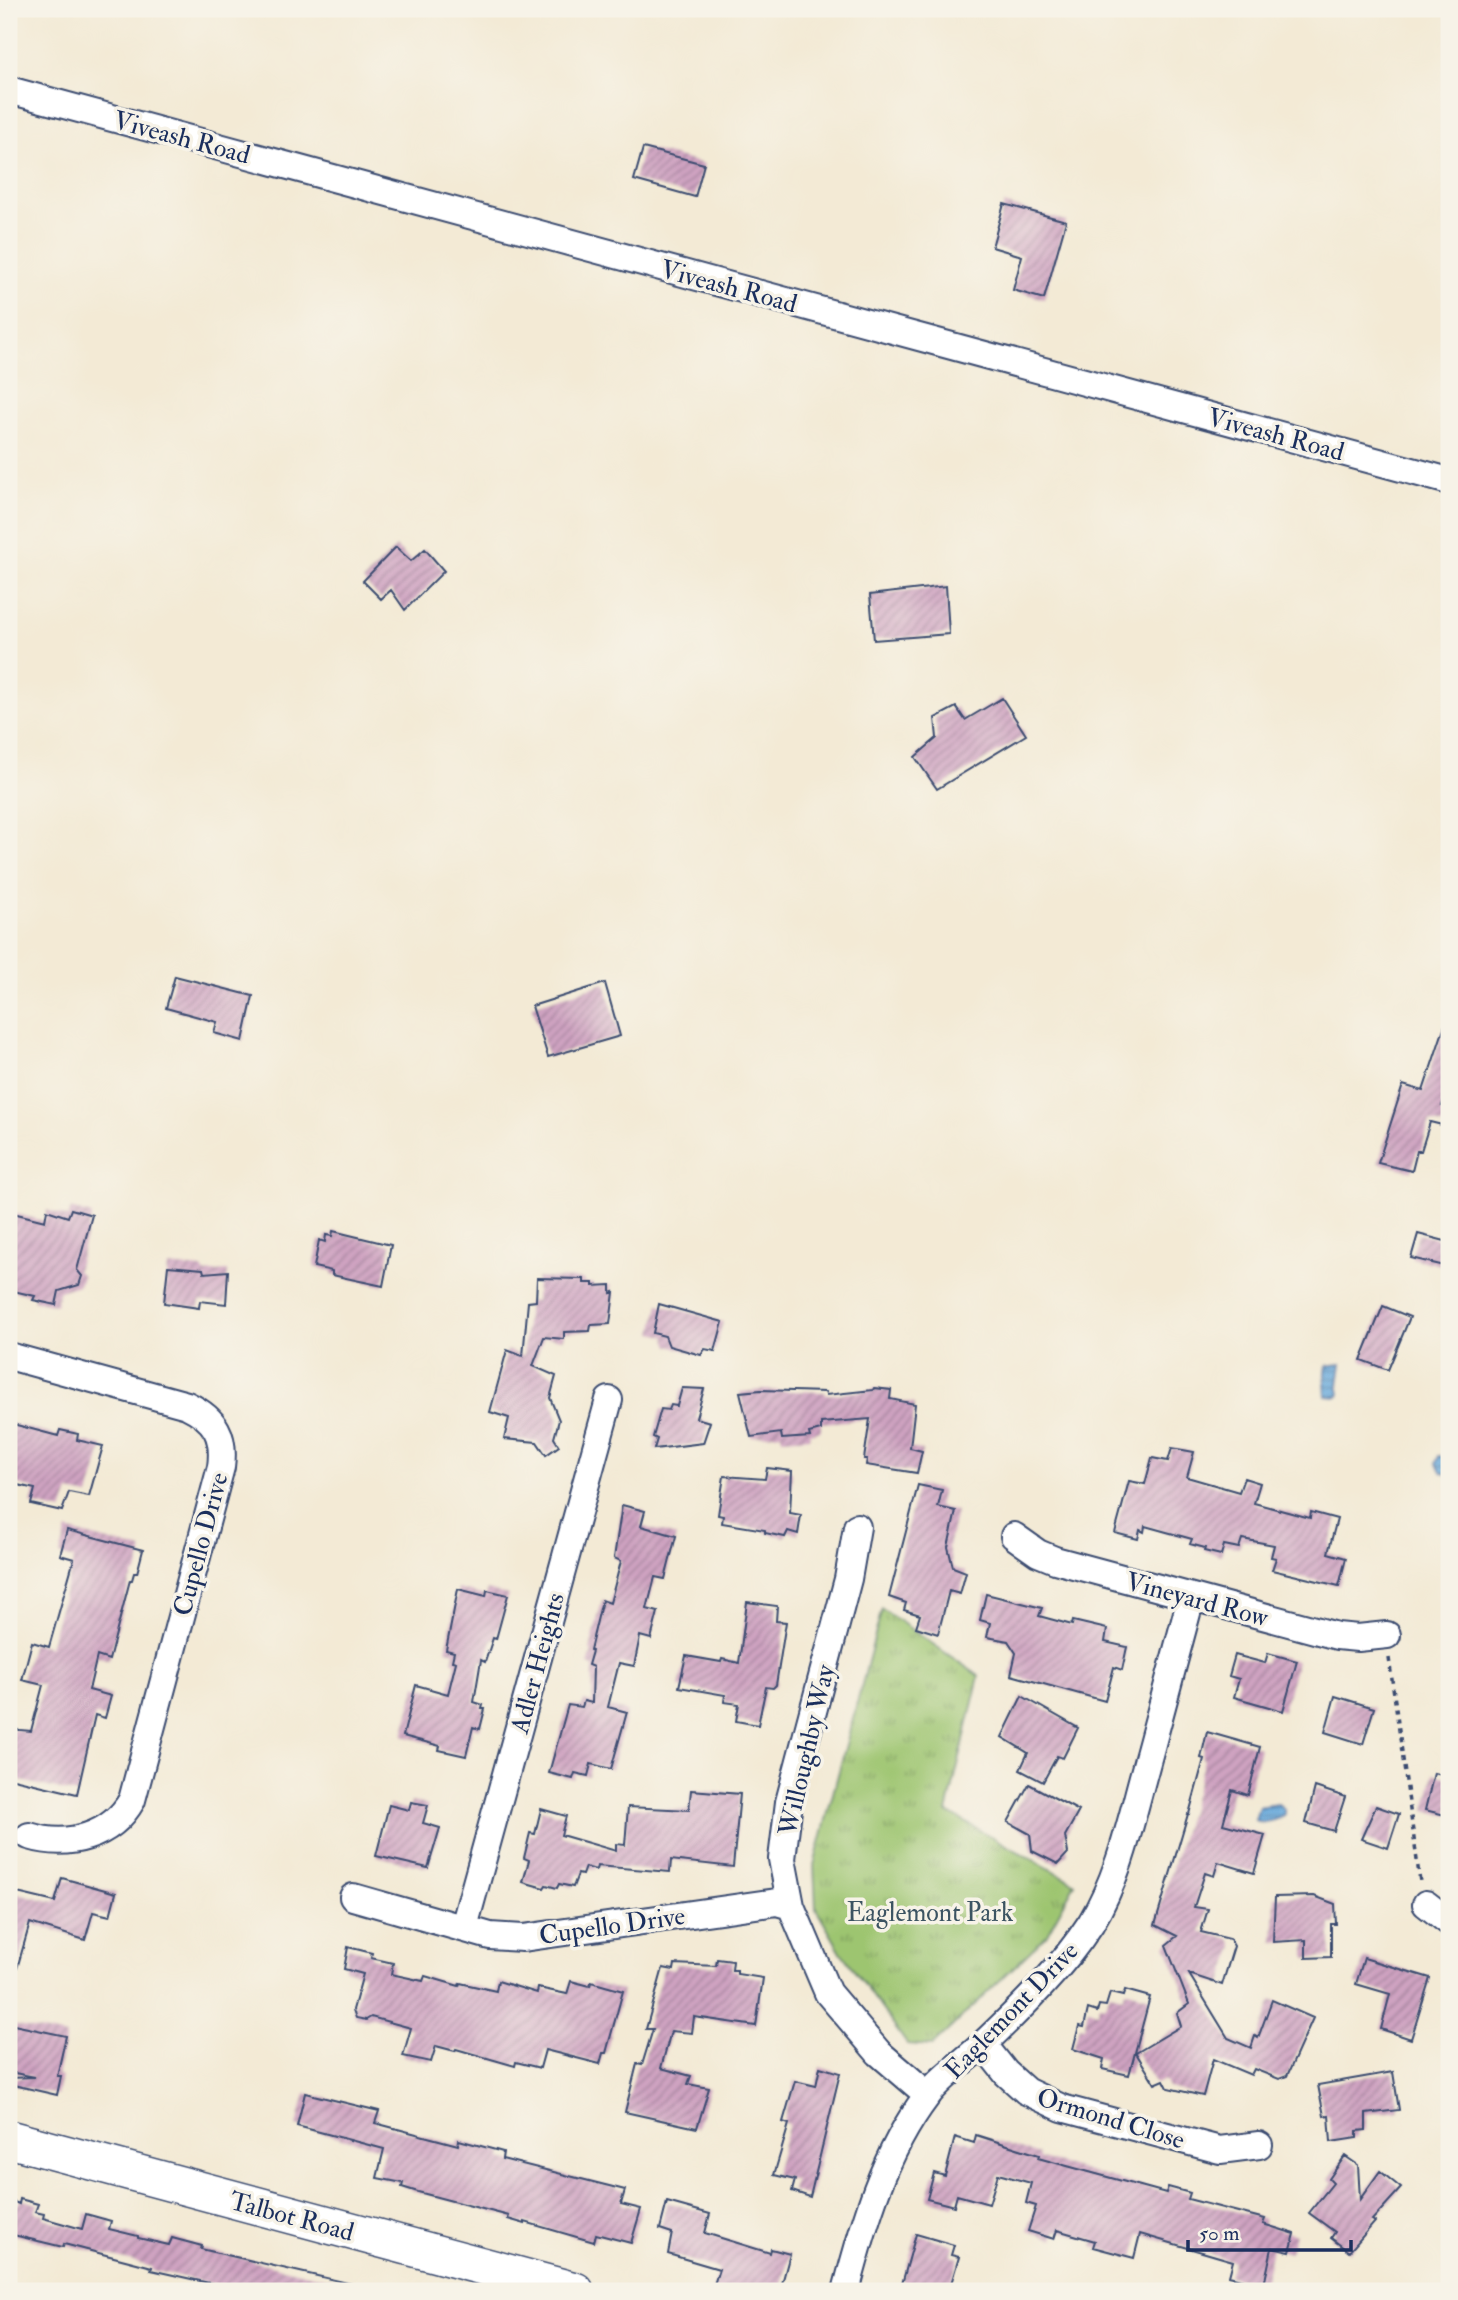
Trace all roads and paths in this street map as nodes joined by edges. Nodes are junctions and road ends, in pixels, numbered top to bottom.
1 (9, 90) edge
2 (1449, 481) edge
3 (9, 1356) edge
4 (609, 1400) dead end
5 (857, 1527) dead end
6 (1014, 1536) dead end
7 (1191, 1598) junction
8 (1387, 1635) joint
9 (29, 1836) dead end
10 (353, 1897) dead end
11 (1426, 1904) joint
12 (791, 1906) junction
13 (1449, 1922) edge
14 (464, 1927) junction
15 (983, 2044) junction
16 (928, 2095) junction
17 (9, 2139) edge
18 (1259, 2146) dead end
19 (575, 2291) edge
20 (846, 2291) edge

1 - 2 street, Viveash Road
3 - 9 street, Cupello Drive
4 - 14 street, Adler Heights
5 - 12 street, Willoughby Way
6 - 7 street, Vineyard Row
7 - 8 street, Vineyard Row
7 - 15 street, Eaglemont Drive
8 - 11 path
10 - 14 street, Cupello Drive
11 - 13 street
12 - 14 street, Cupello Drive
12 - 16 street, Willoughby Way
15 - 16 street, Eaglemont Drive
15 - 18 street, Ormond Close
16 - 20 street, Eaglemont Drive
17 - 19 main road, Talbot Road

